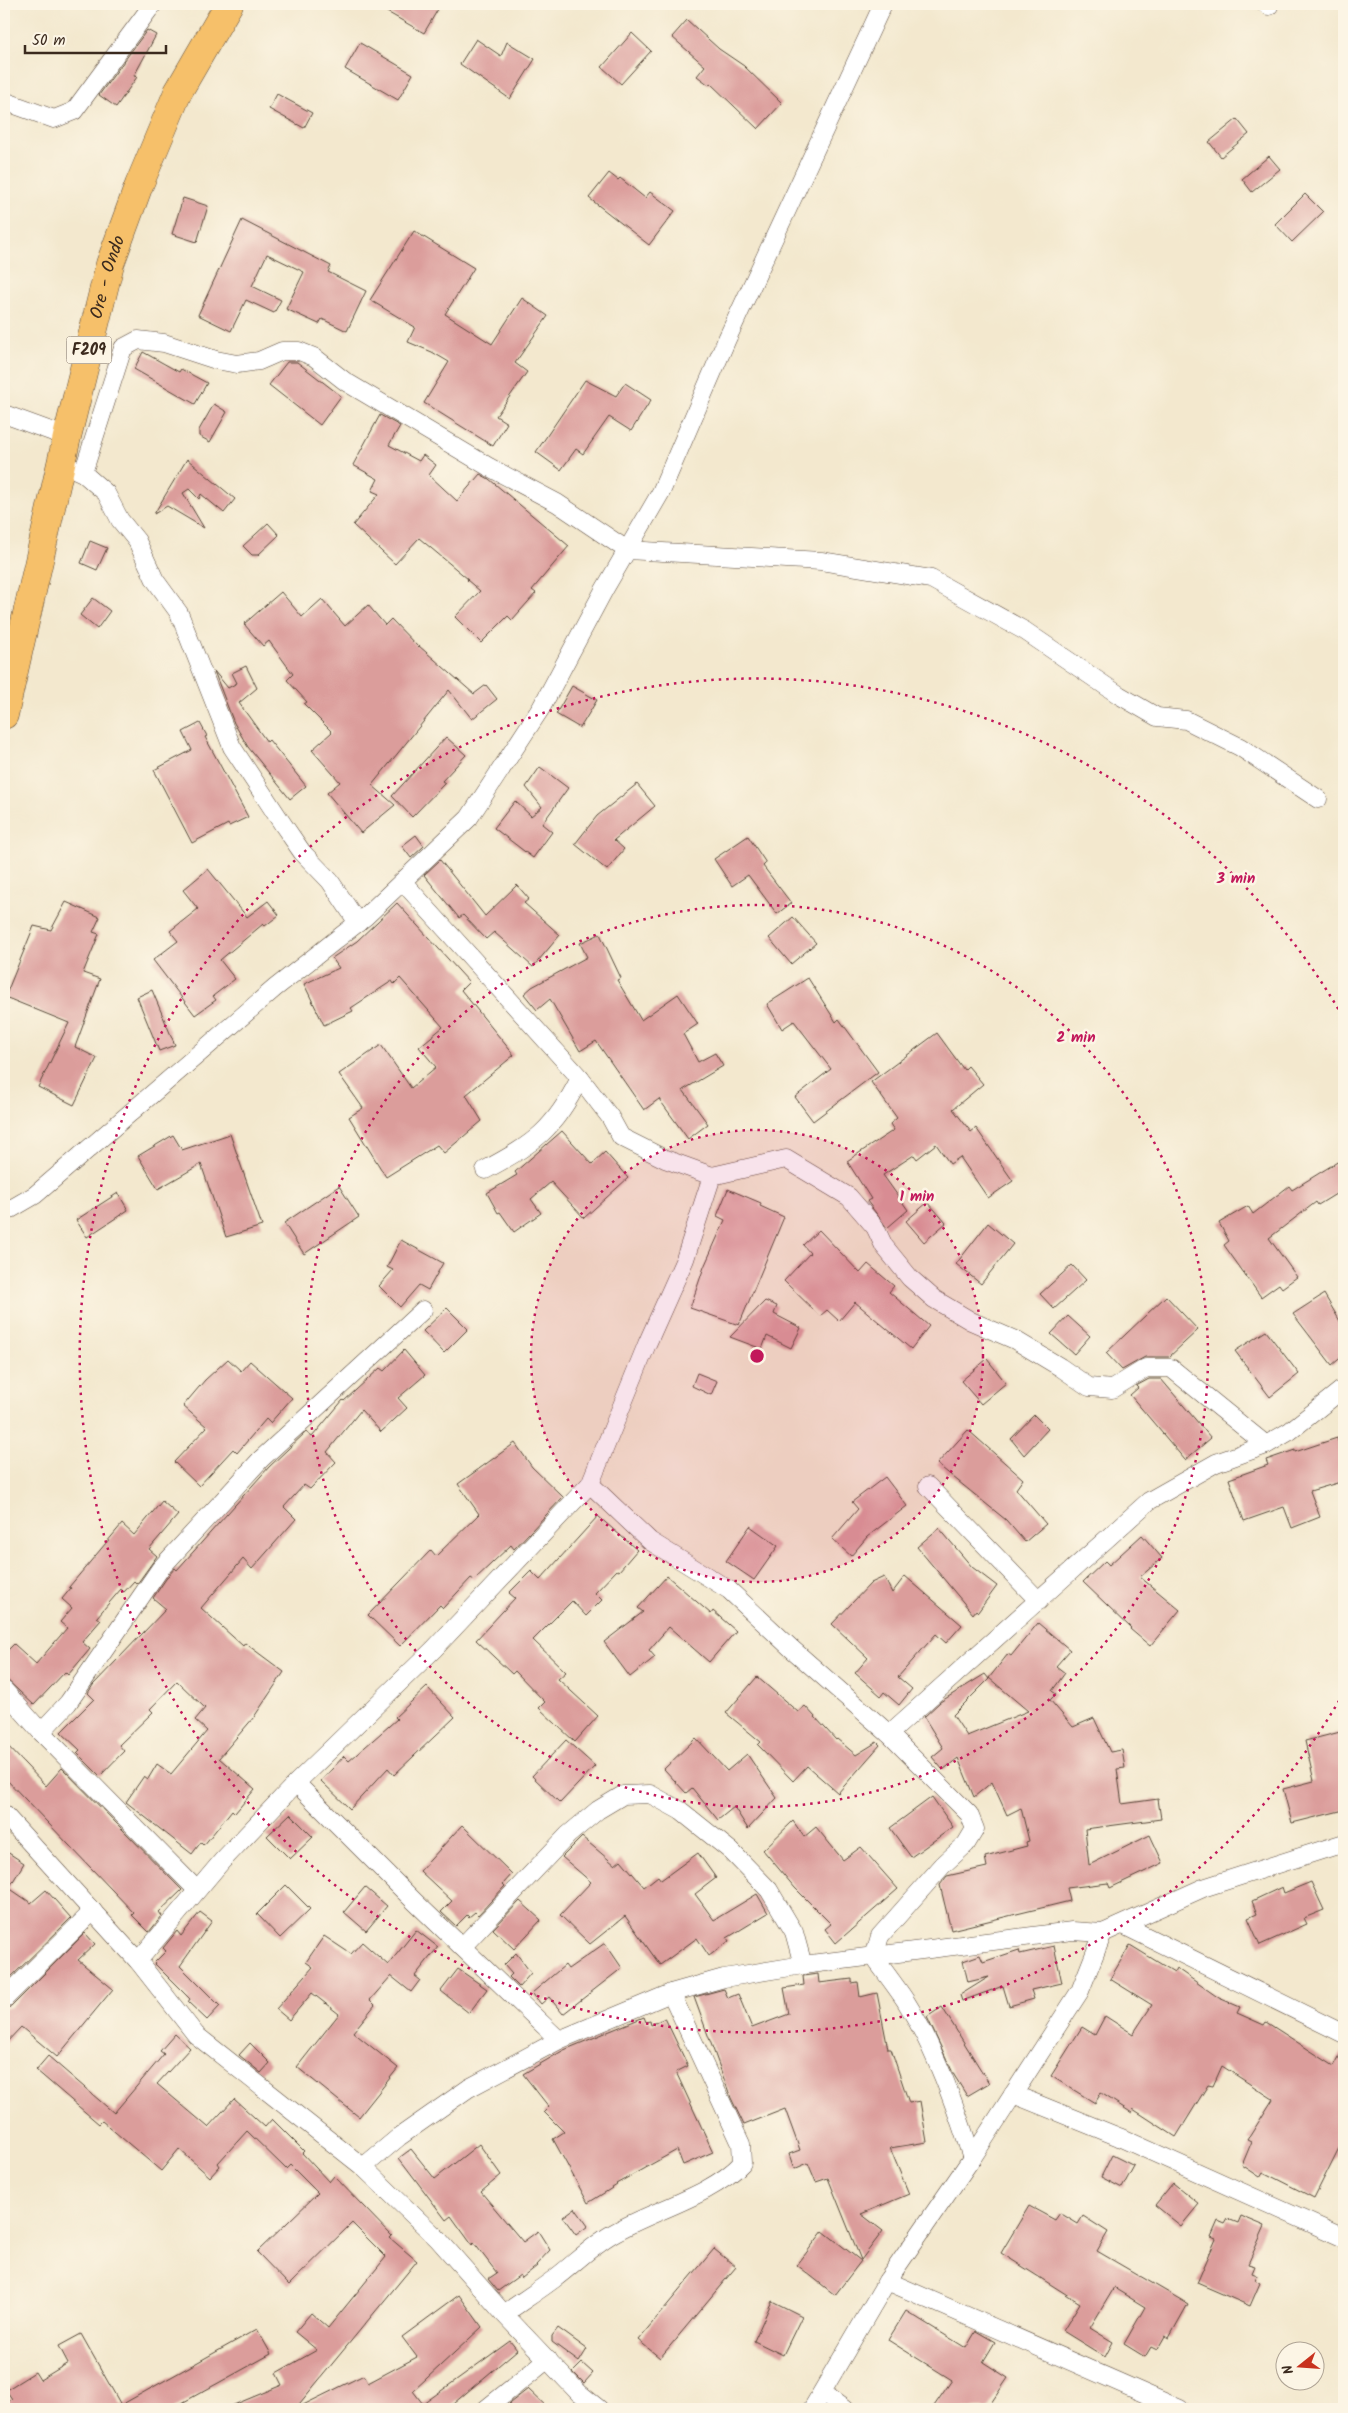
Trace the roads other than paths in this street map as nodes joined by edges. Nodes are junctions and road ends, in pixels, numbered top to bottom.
1 (153, 4) edge
2 (229, 4) edge
3 (883, 4) edge
4 (4, 100) edge
5 (4, 414) edge
6 (67, 437) junction
7 (72, 468) junction
8 (627, 550) junction
9 (8, 668) edge
10 (4, 715) edge
11 (1318, 799) dead end
12 (403, 882) junction
13 (358, 923) junction
14 (580, 1078) junction
15 (485, 1170) dead end
16 (712, 1176) junction
17 (4, 1213) edge
18 (423, 1310) dead end
19 (1344, 1388) edge
20 (1266, 1445) junction
21 (590, 1484) junction
22 (928, 1486) dead end
23 (1039, 1601) junction
24 (4, 1690) edge
25 (41, 1732) junction
26 (889, 1734) junction
27 (296, 1782) junction
28 (4, 1814) edge
29 (1344, 1843) edge
30 (196, 1890) junction
31 (93, 1911) junction
32 (1123, 1925) junction
33 (1103, 1933) junction
34 (462, 1947) junction
35 (874, 1957) junction
36 (138, 1961) junction
37 (803, 1965) junction
38 (671, 1993) junction
39 (4, 1999) edge
40 (1344, 2034) edge
41 (559, 2040) junction
42 (1014, 2094) junction
43 (972, 2158) junction
44 (363, 2167) junction
45 (1344, 2238) edge
46 (887, 2281) junction
47 (504, 2314) junction
48 (548, 2359) junction
49 (822, 2393) junction
50 (486, 2409) edge
51 (600, 2409) edge
52 (812, 2409) edge
53 (844, 2409) edge
54 (1180, 2409) edge

1 - 4 street
2 - 6 main road, Ore - Ondo / F209
3 - 8 street
5 - 6 street
6 - 7 main road, Ore - Ondo / F209
7 - 8 street
7 - 9 main road, Ore - Ondo / F209
7 - 13 street
8 - 11 street
8 - 12 street
9 - 10 main road, Ore - Ondo / F209
12 - 13 street
12 - 14 street
13 - 17 street
14 - 15 street
14 - 16 street
16 - 20 street
16 - 21 street
18 - 25 street
19 - 20 street
20 - 23 street
21 - 26 street
21 - 27 street
22 - 23 street
23 - 26 street
24 - 25 street
25 - 30 street
26 - 35 street
27 - 30 street
27 - 34 street
28 - 31 street
29 - 32 street
30 - 36 street
31 - 36 street
31 - 39 street
32 - 33 street
32 - 40 street
33 - 35 street
33 - 42 street
34 - 37 street
34 - 41 street
35 - 37 street
35 - 43 street
36 - 44 street
37 - 38 street
38 - 41 street
38 - 47 street
41 - 44 street
42 - 43 street
42 - 45 street
43 - 46 street
44 - 47 street
46 - 49 street
46 - 54 street
47 - 48 street
48 - 50 street
48 - 51 street
49 - 52 street
49 - 53 street

